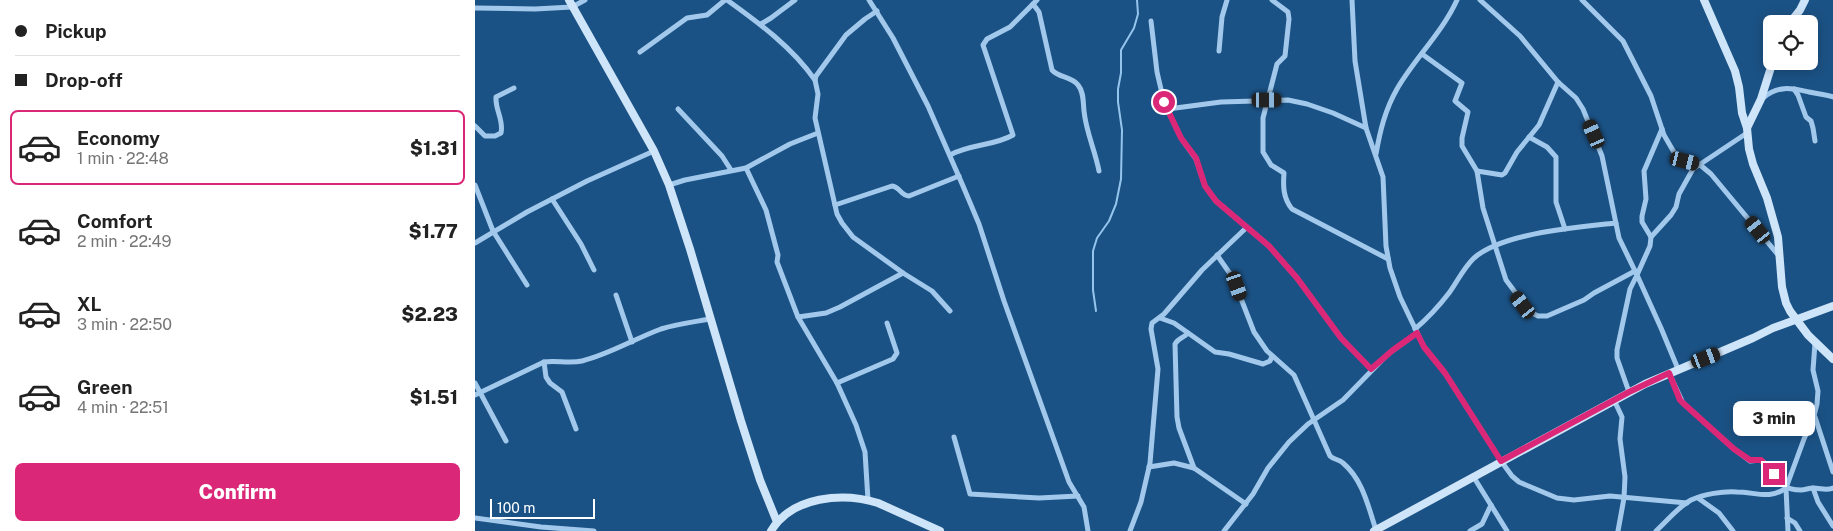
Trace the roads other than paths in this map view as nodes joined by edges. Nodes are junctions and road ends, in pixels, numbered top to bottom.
1 (585, 0) edge
2 (726, 0) edge
3 (795, 0) edge
4 (869, 0) edge
5 (1227, 0) edge
6 (1272, 0) edge
7 (1352, 0) edge
8 (1457, 0) edge
9 (1480, 0) edge
10 (1582, 0) edge
11 (1704, 0) edge
12 (1805, 0) edge
13 (1035, 2) edge
14 (570, 4) edge
15 (475, 8) edge
16 (877, 11) junction
17 (1796, 15) edge
18 (1151, 21) dead end
19 (761, 24) junction
20 (1219, 51) dead end
21 (641, 52) dead end
22 (1422, 54) junction
23 (1770, 70) edge
24 (815, 80) junction
25 (1558, 82) junction
26 (514, 88) dead end
27 (1793, 89) junction
28 (1833, 97) edge
29 (1761, 99) junction
30 (1267, 100) junction
31 (678, 109) dead end
32 (1168, 109) junction
33 (475, 126) edge
34 (1366, 128) junction
35 (1662, 129) junction
36 (1747, 131) junction
37 (818, 133) junction
38 (1529, 137) junction
39 (1815, 141) dead end
40 (654, 151) junction
41 (950, 155) junction
42 (1375, 156) junction
43 (1699, 164) junction
44 (746, 168) junction
45 (731, 170) junction
46 (1099, 171) dead end
47 (1477, 171) junction
48 (959, 176) junction
49 (475, 185) edge
50 (669, 185) junction
51 (552, 199) junction
52 (835, 205) junction
53 (1616, 222) junction
54 (1247, 227) junction
55 (1565, 229) junction
56 (493, 231) junction
57 (1651, 237) junction
58 (475, 244) edge
59 (1496, 245) junction
60 (1217, 255) junction
61 (1779, 256) junction
62 (1388, 259) junction
63 (594, 270) dead end
64 (903, 273) junction
65 (1636, 273) junction
66 (527, 285) dead end
67 (617, 296) dead end
68 (1833, 306) edge
69 (950, 311) dead end
70 (798, 317) junction
71 (1160, 318) junction
72 (710, 319) junction
73 (1796, 319) junction
74 (887, 323) dead end
75 (1416, 331) junction
76 (1189, 334) junction
77 (631, 342) junction
78 (1815, 343) junction
79 (1272, 356) junction
80 (1833, 359) edge
81 (544, 362) junction
82 (1371, 369) junction
83 (1678, 369) junction
84 (1669, 373) junction
85 (837, 383) junction
86 (475, 384) edge
87 (1629, 392) junction
88 (478, 394) edge
89 (1614, 400) junction
90 (1814, 416) junction
91 (1315, 420) junction
92 (576, 430) dead end
93 (954, 437) dead end
94 (506, 441) dead end
95 (1831, 460) edge
96 (1501, 461) junction
97 (1149, 467) junction
98 (1194, 468) junction
99 (1833, 472) edge
100 (1473, 476) junction
101 (1785, 488) junction
102 (1813, 488) junction
103 (1833, 488) edge
104 (1077, 496) junction
105 (1625, 498) junction
106 (1698, 498) junction
107 (867, 500) junction
108 (1687, 503) junction
109 (1246, 504) junction
110 (1491, 505) junction
111 (475, 518) edge
112 (1787, 518) junction
113 (777, 522) junction
114 (1833, 526) edge
115 (1387, 528) edge
116 (1375, 530) edge
117 (594, 531) edge
118 (771, 531) edge
119 (940, 531) edge
120 (1088, 531) edge
121 (1130, 531) edge
122 (1224, 531) edge
123 (1470, 531) edge
124 (1507, 531) edge
125 (1618, 531) edge
126 (1656, 531) edge
127 (1733, 531) edge
128 (1788, 531) edge
129 (1800, 531) edge

1 - 14 street
2 - 19 street
2 - 21 street
3 - 19 street
4 - 16 street
5 - 20 street
6 - 30 street
7 - 34 street
8 - 22 street
9 - 25 street
10 - 35 street
11 - 36 street
12 - 17 street
13 - 41 street
13 - 46 street
14 - 15 street
14 - 40 street
16 - 24 street
16 - 41 street
18 - 32 street
19 - 24 street
22 - 42 street
22 - 47 street
23 - 29 street
24 - 37 street
25 - 38 street
25 - 53 street
26 - 33 street
27 - 28 street
27 - 29 street
27 - 39 street
29 - 36 street
30 - 32 street
30 - 34 street
30 - 62 street
31 - 45 street
32 - 54 street
34 - 42 street
35 - 43 street
35 - 57 street
36 - 43 street
36 - 61 street
37 - 44 street
37 - 52 street
38 - 47 street
38 - 55 street
40 - 50 street
40 - 51 street
41 - 48 street
42 - 62 street
43 - 57 street
43 - 61 street
44 - 45 street
44 - 70 street
45 - 50 street
47 - 59 street
48 - 52 street
48 - 104 street
49 - 56 street
50 - 72 street
51 - 56 street
51 - 63 street
52 - 64 street
53 - 55 street
53 - 65 street
54 - 60 street
54 - 82 street
55 - 59 street
56 - 58 street
56 - 66 street
57 - 65 street
59 - 65 street
59 - 75 street
60 - 71 street
60 - 79 street
61 - 73 street
62 - 75 street
64 - 69 street
64 - 70 street
65 - 83 street
65 - 87 street
67 - 77 street
68 - 73 street
70 - 85 street
71 - 76 street
71 - 97 street
72 - 77 street
72 - 113 street
73 - 78 street
73 - 83 street
74 - 85 street
75 - 82 street
75 - 96 street
76 - 79 street
76 - 98 street
77 - 81 street
78 - 80 street
78 - 90 street
79 - 91 street
81 - 88 street
81 - 92 street
82 - 91 street
83 - 84 street
84 - 87 street
84 - 101 street
85 - 107 street
86 - 88 street
87 - 89 street
88 - 94 street
89 - 96 street
89 - 105 street
90 - 95 street
90 - 101 street
91 - 109 street
91 - 116 street
93 - 104 street
95 - 99 street
96 - 100 street
96 - 105 street
97 - 98 street
97 - 121 street
98 - 109 street
100 - 110 street
100 - 115 street
101 - 102 street
101 - 106 street
101 - 112 street
102 - 103 street
102 - 114 street
104 - 120 street
105 - 108 street
105 - 125 street
106 - 108 street
106 - 127 street
107 - 113 street
107 - 119 street
108 - 126 street
109 - 122 street
110 - 123 street
110 - 124 street
111 - 117 street
112 - 128 street
112 - 129 street
113 - 118 street
115 - 116 street

